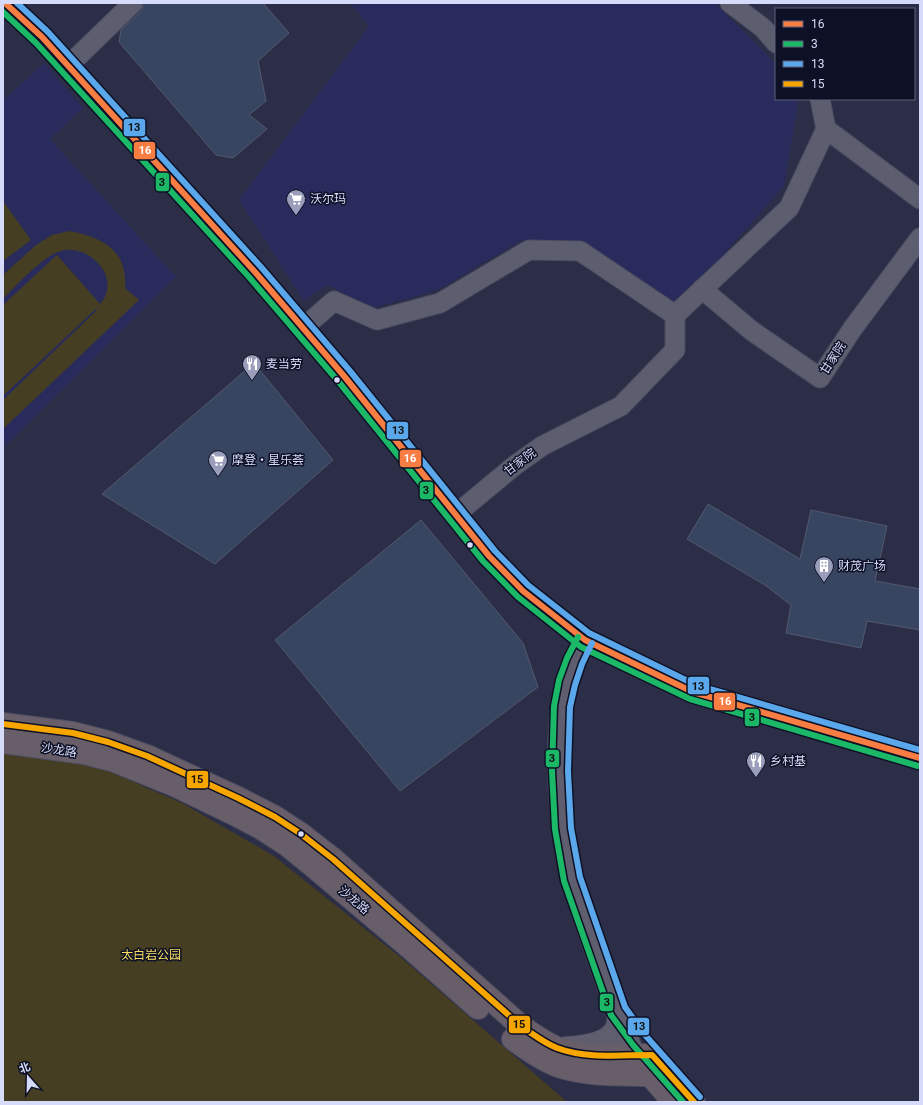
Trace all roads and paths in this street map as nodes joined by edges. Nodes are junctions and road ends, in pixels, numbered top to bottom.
1 (5, 3) edge
2 (133, 3) edge
3 (730, 3) edge
4 (775, 42) edge
5 (68, 66) junction
6 (820, 100) edge
7 (826, 129) junction
8 (920, 199) edge
9 (920, 238) edge
10 (702, 289) junction
11 (675, 315) junction
12 (303, 328) junction
13 (455, 515) junction
14 (584, 640) junction
15 (3, 724) edge
16 (3, 742) edge
17 (920, 758) edge
18 (618, 1011) junction
19 (558, 1048) junction
20 (645, 1062) junction
21 (674, 1102) edge
22 (694, 1102) edge

1 - 5 main road
2 - 5 street
3 - 4 street
5 - 12 main road
6 - 7 street
7 - 8 street
7 - 10 street
9 - 10 street, 甘家院
10 - 11 street
11 - 12 street
11 - 13 street, 甘家院
12 - 13 main road
13 - 14 main road
14 - 17 main road
14 - 18 main road
15 - 19 highway, 沙龙路
16 - 20 highway, 沙龙路
18 - 19 main road
18 - 20 main road
19 - 20 highway, 沙龙路
20 - 21 highway
20 - 22 highway

